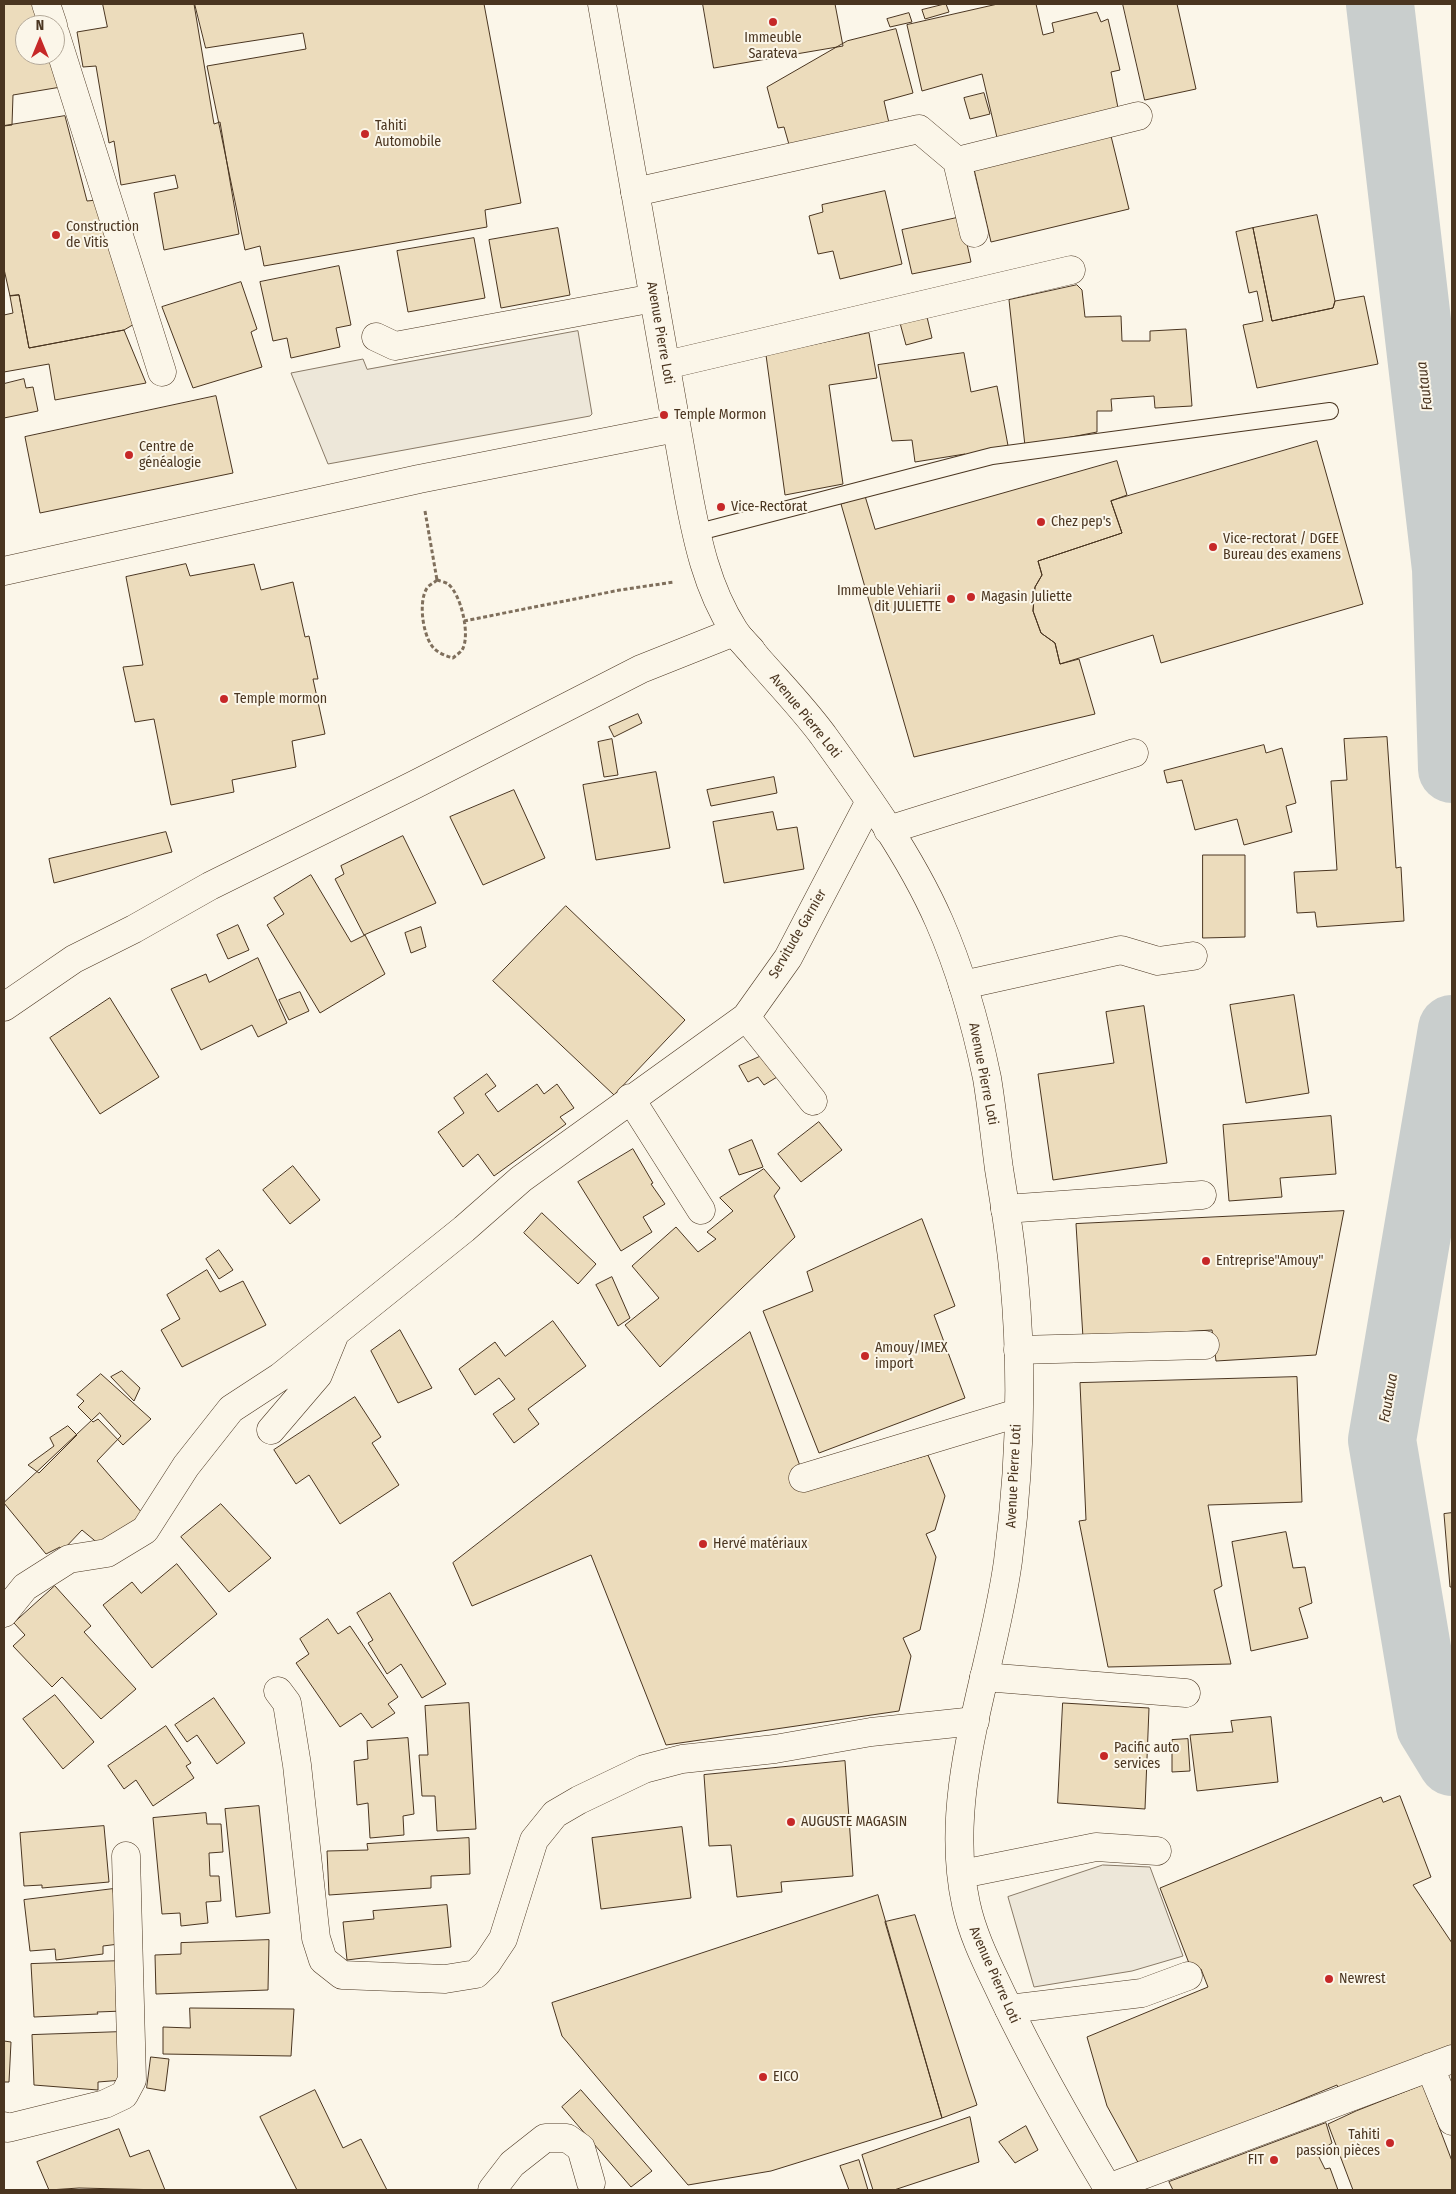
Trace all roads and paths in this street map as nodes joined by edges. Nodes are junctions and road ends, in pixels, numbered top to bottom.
1 (602, 4) edge
2 (65, 65) edge
3 (1138, 116) dead end
4 (956, 161) junction
5 (635, 192) junction
6 (974, 233) dead end
7 (1071, 270) dead end
8 (654, 298) junction
9 (376, 336) dead end
10 (666, 365) junction
11 (162, 372) dead end
12 (1330, 411) dead end
13 (676, 428) junction
14 (419, 478) junction
15 (695, 534) junction
16 (4, 571) edge
17 (707, 577) junction
18 (436, 580) junction
19 (464, 620) junction
20 (753, 653) junction
21 (1134, 753) dead end
22 (870, 803) junction
23 (888, 830) junction
24 (1193, 956) dead end
25 (963, 985) junction
26 (4, 1007) edge
27 (746, 1017) junction
28 (630, 1098) junction
29 (813, 1101) dead end
30 (1202, 1195) dead end
31 (1005, 1209) junction
32 (701, 1210) dead end
33 (335, 1332) junction
34 (1205, 1345) dead end
35 (1018, 1350) junction
36 (1018, 1413) junction
37 (271, 1430) dead end
38 (802, 1478) dead end
39 (4, 1613) edge
40 (984, 1677) junction
41 (278, 1691) dead end
42 (1186, 1693) dead end
43 (975, 1721) junction
44 (1157, 1852) dead end
45 (126, 1856) dead end
46 (962, 1874) junction
47 (1188, 1976) dead end
48 (1009, 2009) junction
49 (1441, 2063) edge
50 (1452, 2122) edge
51 (4, 2126) edge
52 (590, 2188) edge
53 (1108, 2189) edge
54 (492, 2190) edge

1 - 5 street, Avenue Pierre Loti
2 - 11 street
3 - 4 street
4 - 5 street
4 - 6 street
5 - 8 street, Avenue Pierre Loti
7 - 10 street
8 - 9 street
8 - 10 street, Avenue Pierre Loti
10 - 13 street, Avenue Pierre Loti
12 - 15 lane
13 - 14 street
13 - 15 street, Avenue Pierre Loti
14 - 16 street
14 - 18 path
15 - 17 street, Avenue Pierre Loti
17 - 19 path
17 - 20 street, Avenue Pierre Loti
18 - 19 path
18 - 19 path
20 - 22 street, Avenue Pierre Loti
20 - 26 street
21 - 23 street
22 - 23 street, Avenue Pierre Loti
22 - 27 street, Servitude Garnier
23 - 25 street, Avenue Pierre Loti
24 - 25 street
25 - 31 street, Avenue Pierre Loti
27 - 28 street, Servitude Garnier
27 - 29 street
28 - 32 street
28 - 33 street, Servitude Garnier
30 - 31 street
31 - 35 street, Avenue Pierre Loti
33 - 37 street
33 - 39 street, Servitude Garnier
34 - 35 street
35 - 36 street, Avenue Pierre Loti
36 - 38 street
36 - 40 street, Avenue Pierre Loti
40 - 42 street
40 - 43 street, Avenue Pierre Loti
41 - 43 street
43 - 46 street, Avenue Pierre Loti
44 - 46 street
45 - 51 street
46 - 48 street, Avenue Pierre Loti
47 - 48 street
48 - 53 street, Avenue Pierre Loti
49 - 50 street
49 - 53 street
52 - 54 street

